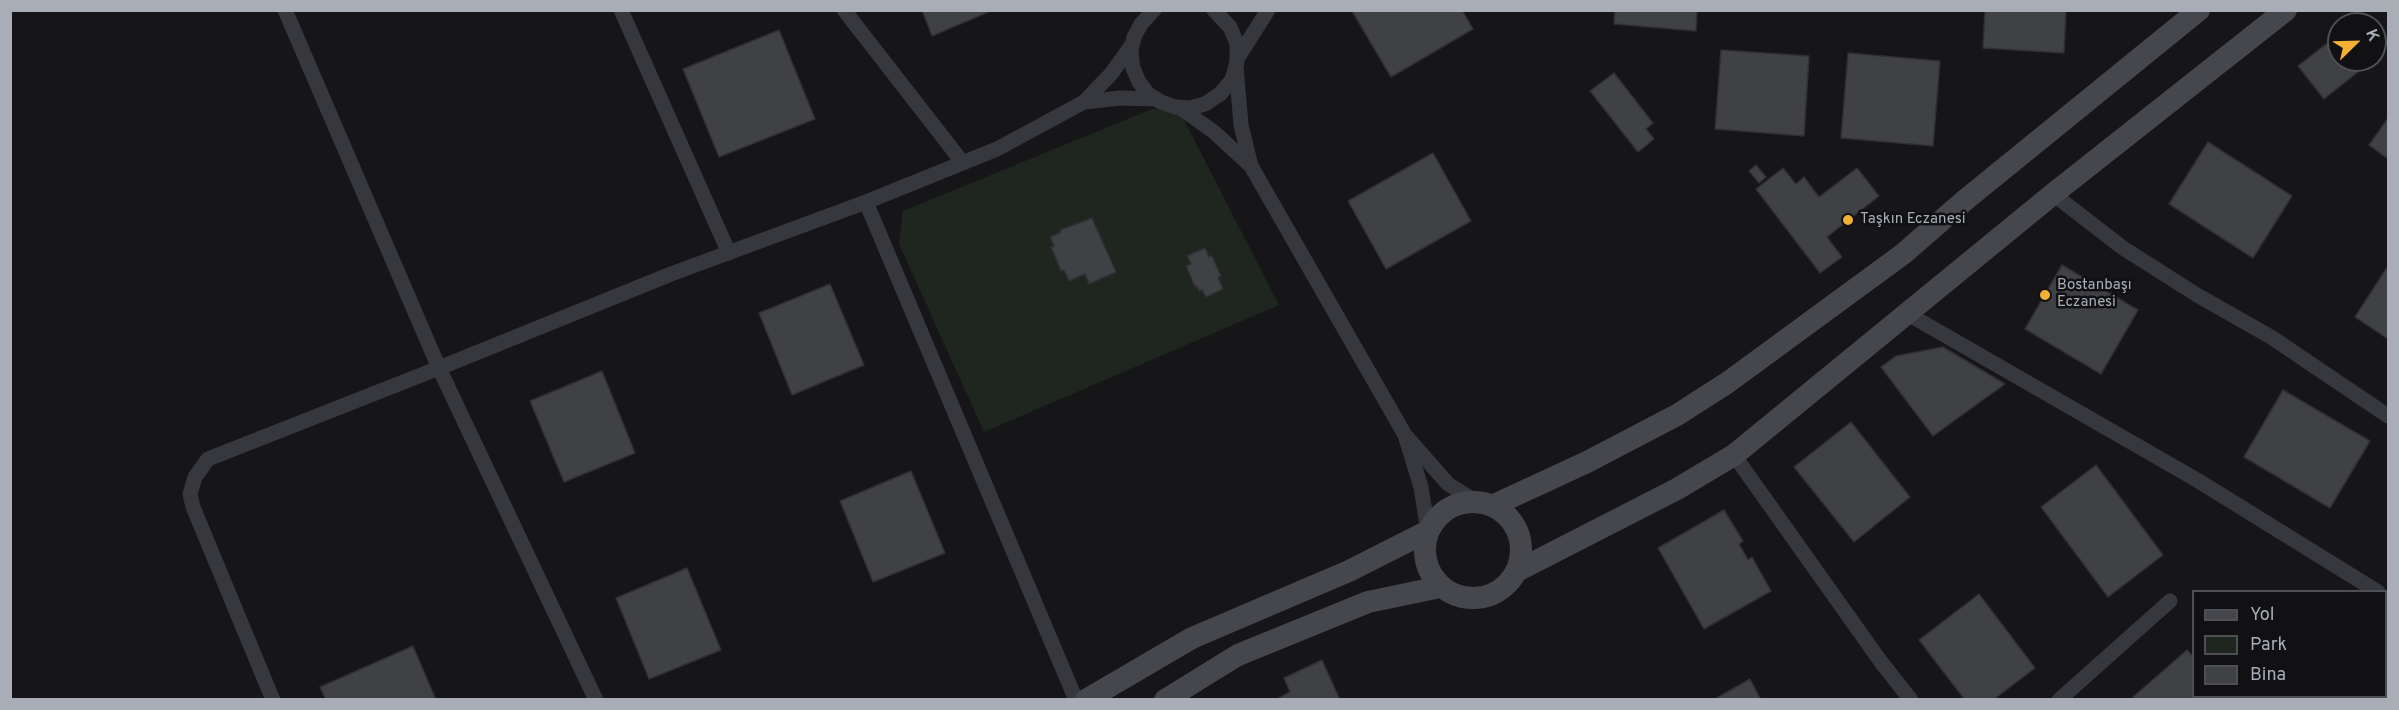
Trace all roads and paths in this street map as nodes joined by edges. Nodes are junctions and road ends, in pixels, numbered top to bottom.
1 (285, 10) edge
2 (621, 10) edge
3 (844, 10) edge
4 (1132, 10) edge
5 (1154, 10) edge
6 (1214, 10) edge
7 (1268, 10) edge
8 (2199, 10) edge
9 (2286, 10) edge
10 (1134, 39) junction
11 (1237, 63) junction
12 (1156, 99) junction
13 (1084, 102) junction
14 (1179, 107) junction
15 (963, 163) junction
16 (1251, 166) junction
17 (2053, 194) junction
18 (866, 202) junction
19 (729, 253) junction
20 (1908, 314) junction
21 (439, 368) junction
22 (2388, 416) edge
23 (1405, 435) junction
24 (1734, 455) junction
25 (1485, 504) junction
26 (1428, 531) junction
27 (1517, 571) junction
28 (1440, 587) junction
29 (2376, 590) edge
30 (2170, 601) dead end
31 (273, 699) edge
32 (596, 699) edge
33 (1076, 699) edge
34 (1086, 699) edge
35 (1165, 699) edge
36 (1909, 699) edge
37 (2058, 699) edge

1 - 21 street
2 - 19 street
3 - 15 street
4 - 10 street
5 - 10 street
6 - 11 street
7 - 11 street
8 - 25 main road
9 - 17 main road
10 - 12 street
10 - 13 street
11 - 14 street
11 - 16 street
12 - 13 street
12 - 14 street
13 - 15 street
14 - 16 street
15 - 18 street
16 - 23 street
17 - 20 main road
17 - 22 street
18 - 19 street
18 - 33 street
19 - 21 street
20 - 24 main road
20 - 29 street
21 - 31 street
21 - 32 street
23 - 25 street
23 - 26 street
24 - 27 main road
24 - 36 street
25 - 26 main road
25 - 27 main road
26 - 28 main road
26 - 34 main road
27 - 28 main road
28 - 35 main road
30 - 37 street

